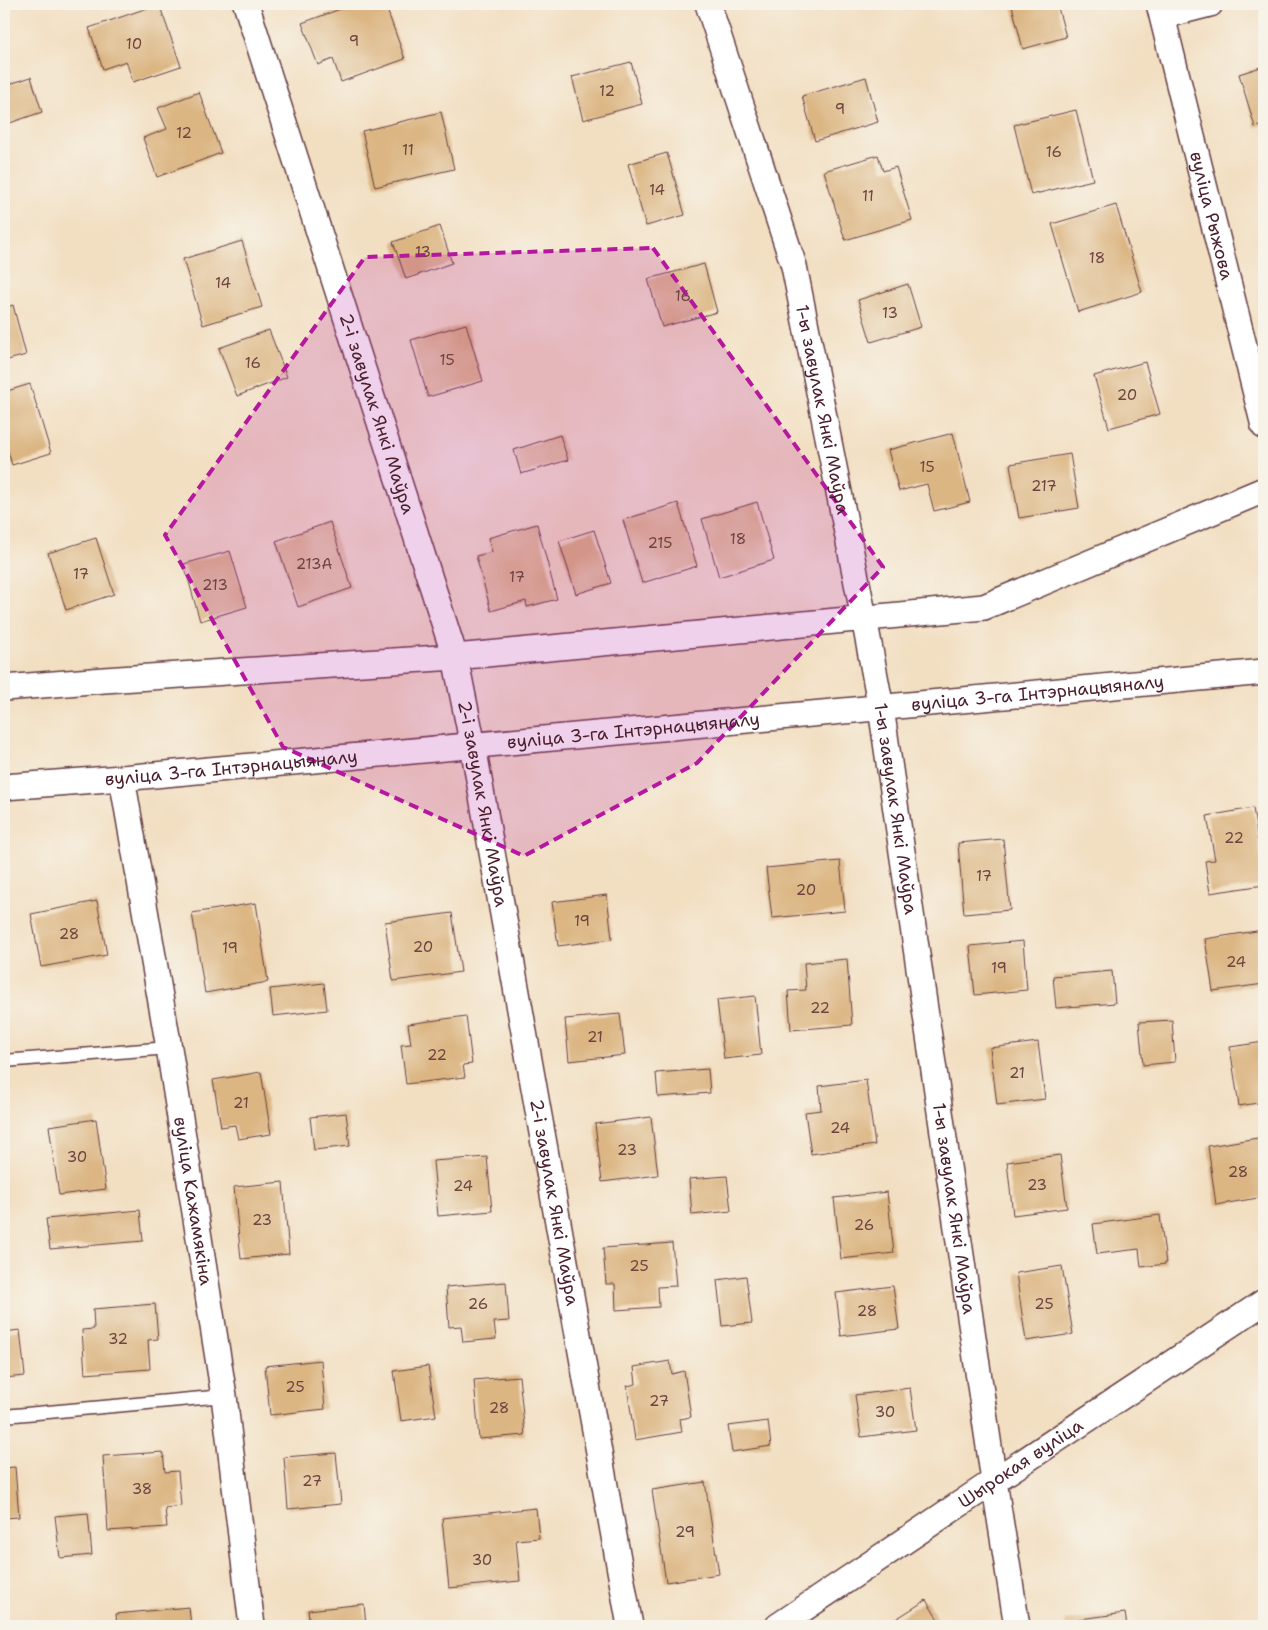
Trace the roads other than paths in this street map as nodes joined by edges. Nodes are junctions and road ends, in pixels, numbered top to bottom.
1 (246, 4) edge
2 (708, 4) edge
3 (1210, 4) edge
4 (1161, 10) edge
5 (1264, 426) edge
6 (1264, 490) edge
7 (864, 618) junction
8 (456, 657) junction
9 (1264, 672) edge
10 (4, 688) edge
11 (881, 708) junction
12 (473, 746) junction
13 (122, 778) junction
14 (4, 787) edge
15 (169, 1048) junction
16 (4, 1061) edge
17 (1264, 1302) edge
18 (224, 1396) junction
19 (4, 1416) edge
20 (994, 1481) junction
21 (252, 1626) edge
22 (630, 1626) edge
23 (778, 1626) edge
24 (1017, 1626) edge

1 - 8 street, 2-і завулак Янкі Маўра
2 - 7 street, 1-ы завулак Янкі Маўра
3 - 4 street
4 - 5 street, вуліца Рыжова
6 - 7 street
7 - 8 street
7 - 11 street, 1-ы завулак Янкі Маўра
8 - 10 street
8 - 12 street, 2-і завулак Янкі Маўра
9 - 11 street, вуліца 3-га Інтэрнацыяналу
11 - 12 street, вуліца 3-га Інтэрнацыяналу
11 - 20 street, 1-ы завулак Янкі Маўра
12 - 13 street, вуліца 3-га Інтэрнацыяналу
12 - 22 street, 2-і завулак Янкі Маўра
13 - 14 street, вуліца 3-га Інтэрнацыяналу
13 - 15 street, вуліца Кажамякіна
15 - 16 lane
15 - 18 street, вуліца Кажамякіна
17 - 20 street, Шырокая вуліца
18 - 19 lane
18 - 21 street, вуліца Кажамякіна
20 - 23 street, Шырокая вуліца
20 - 24 street, 1-ы завулак Янкі Маўра

